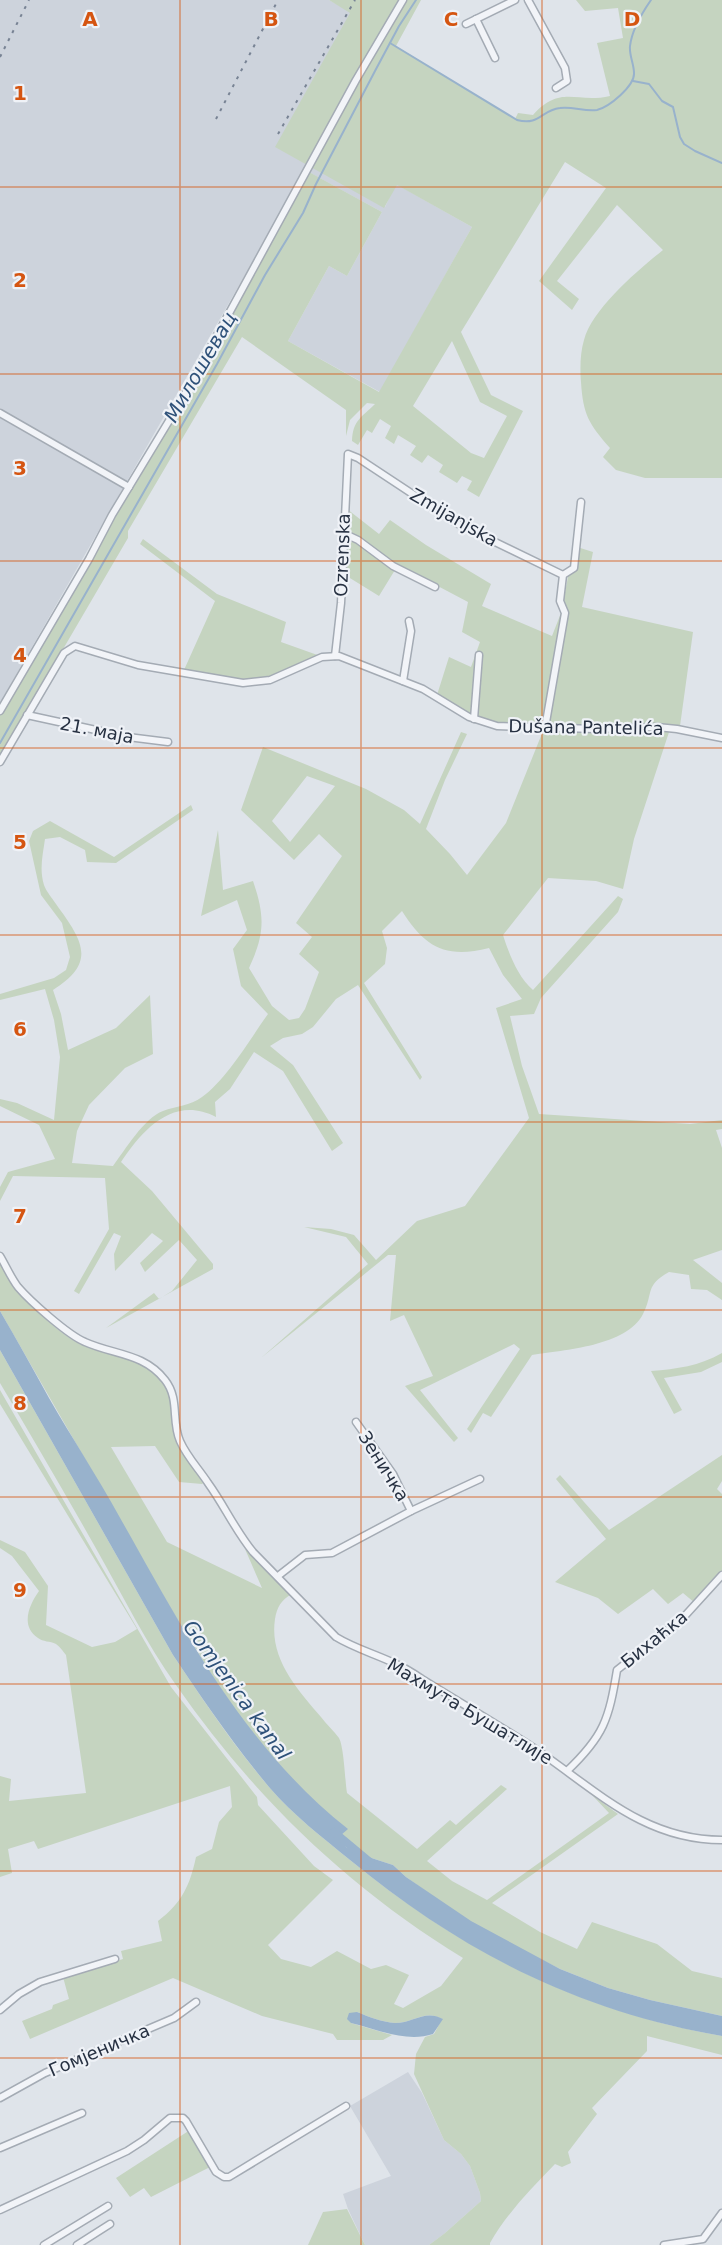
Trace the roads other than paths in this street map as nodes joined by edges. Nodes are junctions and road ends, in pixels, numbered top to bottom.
1 (403, 0) edge
2 (515, 0) edge
3 (528, 0) edge
4 (476, 19) junction
5 (466, 24) dead end
6 (495, 58) dead end
7 (556, 88) dead end
8 (0, 413) edge
9 (348, 454) joint
10 (129, 487) junction
11 (581, 502) dead end
12 (343, 533) junction
13 (563, 575) junction
14 (435, 587) dead end
15 (409, 621) dead end
16 (479, 655) dead end
17 (335, 656) junction
18 (403, 681) junction
19 (0, 711) edge
20 (27, 715) junction
21 (474, 719) junction
22 (545, 728) junction
23 (722, 738) edge
24 (168, 742) dead end
25 (0, 762) edge
26 (0, 1256) edge
27 (356, 1422) dead end
28 (480, 1479) dead end
29 (411, 1511) junction
30 (722, 1575) edge
31 (278, 1576) junction
32 (567, 1771) junction
33 (722, 1840) edge
34 (115, 1959) dead end
35 (196, 2002) dead end
36 (0, 2010) edge
37 (0, 2098) edge
38 (346, 2106) dead end
39 (82, 2113) dead end
40 (0, 2148) edge
41 (108, 2206) dead end
42 (0, 2211) edge
43 (722, 2213) edge
44 (110, 2224) dead end
45 (704, 2239) junction
46 (44, 2245) edge
47 (77, 2245) edge
48 (664, 2245) edge
49 (709, 2245) edge

1 - 10 street
2 - 4 street
3 - 7 street
4 - 5 street
4 - 6 street
8 - 10 street
9 - 12 street, Ozrenska
9 - 13 street, Zmijanjska
10 - 19 street
11 - 13 street
12 - 14 street
12 - 17 street, Ozrenska
13 - 22 street
15 - 18 street
16 - 21 street
17 - 18 street, Dušana Pantelića
17 - 20 street
18 - 21 street, Dušana Pantelića
20 - 24 street, 21. маја
20 - 25 street
21 - 22 street, Dušana Pantelića
22 - 23 street, Dušana Pantelića
26 - 31 street, Махмута Бушатлије
27 - 29 street, Зеничка
28 - 29 street, Зеничка
29 - 31 street, Зеничка
30 - 32 street, Бихаћка
31 - 32 street, Махмута Бушатлије
32 - 33 street, Махмута Бушатлије
34 - 36 street
35 - 37 street, Гомјеничка
38 - 42 street
39 - 40 street
41 - 46 street
43 - 45 street
44 - 47 street
45 - 48 street
45 - 49 street

